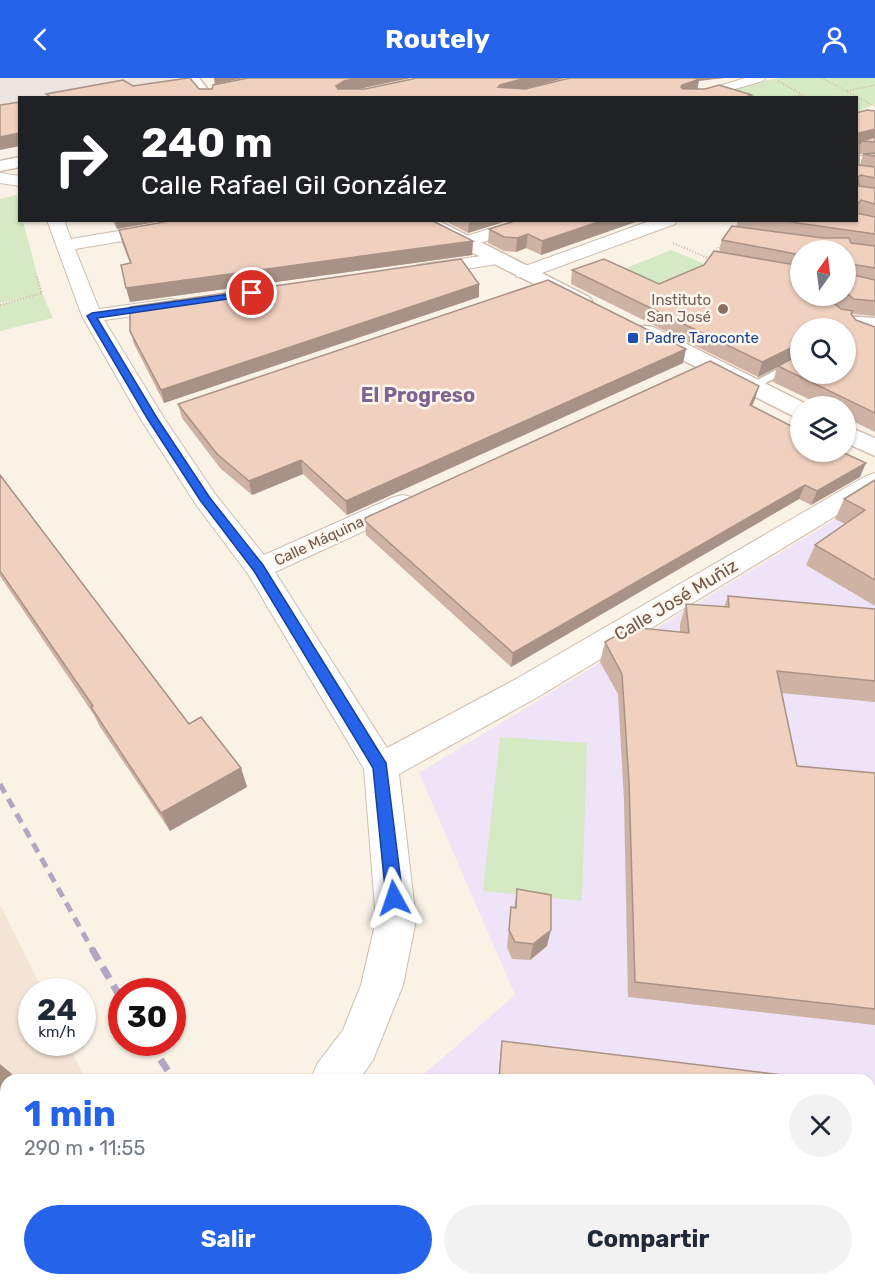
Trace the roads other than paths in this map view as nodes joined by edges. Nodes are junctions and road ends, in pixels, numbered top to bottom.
1 (192, 78) edge
2 (759, 78) edge
3 (210, 93) edge
4 (694, 96) edge
5 (875, 144) edge
6 (858, 149) edge
7 (875, 160) edge
8 (18, 163) edge
9 (18, 167) edge
10 (860, 169) edge
11 (1, 170) edge
12 (18, 180) edge
13 (56, 222) edge
14 (207, 222) edge
15 (426, 222) edge
16 (531, 222) edge
17 (664, 222) edge
18 (466, 242) junction
19 (64, 245) junction
20 (497, 259) junction
21 (402, 272) edge
22 (523, 282) junction
23 (194, 302) edge
24 (834, 306) edge
25 (600, 309) edge
26 (92, 316) junction
27 (630, 324) edge
28 (860, 328) edge
29 (707, 363) junction
30 (790, 366) edge
31 (684, 374) edge
32 (752, 386) junction
33 (790, 405) edge
34 (856, 438) edge
35 (875, 448) edge
36 (875, 481) edge
37 (422, 494) edge
38 (259, 568) junction
39 (381, 767) junction
40 (337, 1074) edge

1 - 3 main road
2 - 4 street
5 - 6 lane
7 - 10 street
8 - 11 main road
9 - 11 street
11 - 12 street
13 - 19 street
14 - 19 street
15 - 18 main road
16 - 18 street
17 - 22 street
18 - 20 main road
19 - 26 street
20 - 21 street
20 - 22 main road
22 - 25 main road
23 - 26 street
24 - 28 street
26 - 38 street
27 - 29 main road
29 - 31 street
29 - 32 main road
30 - 32 lane
32 - 33 main road
34 - 35 main road
36 - 39 street, Calle José Muñiz
37 - 38 street, Calle Máquina
38 - 39 street
39 - 40 street

